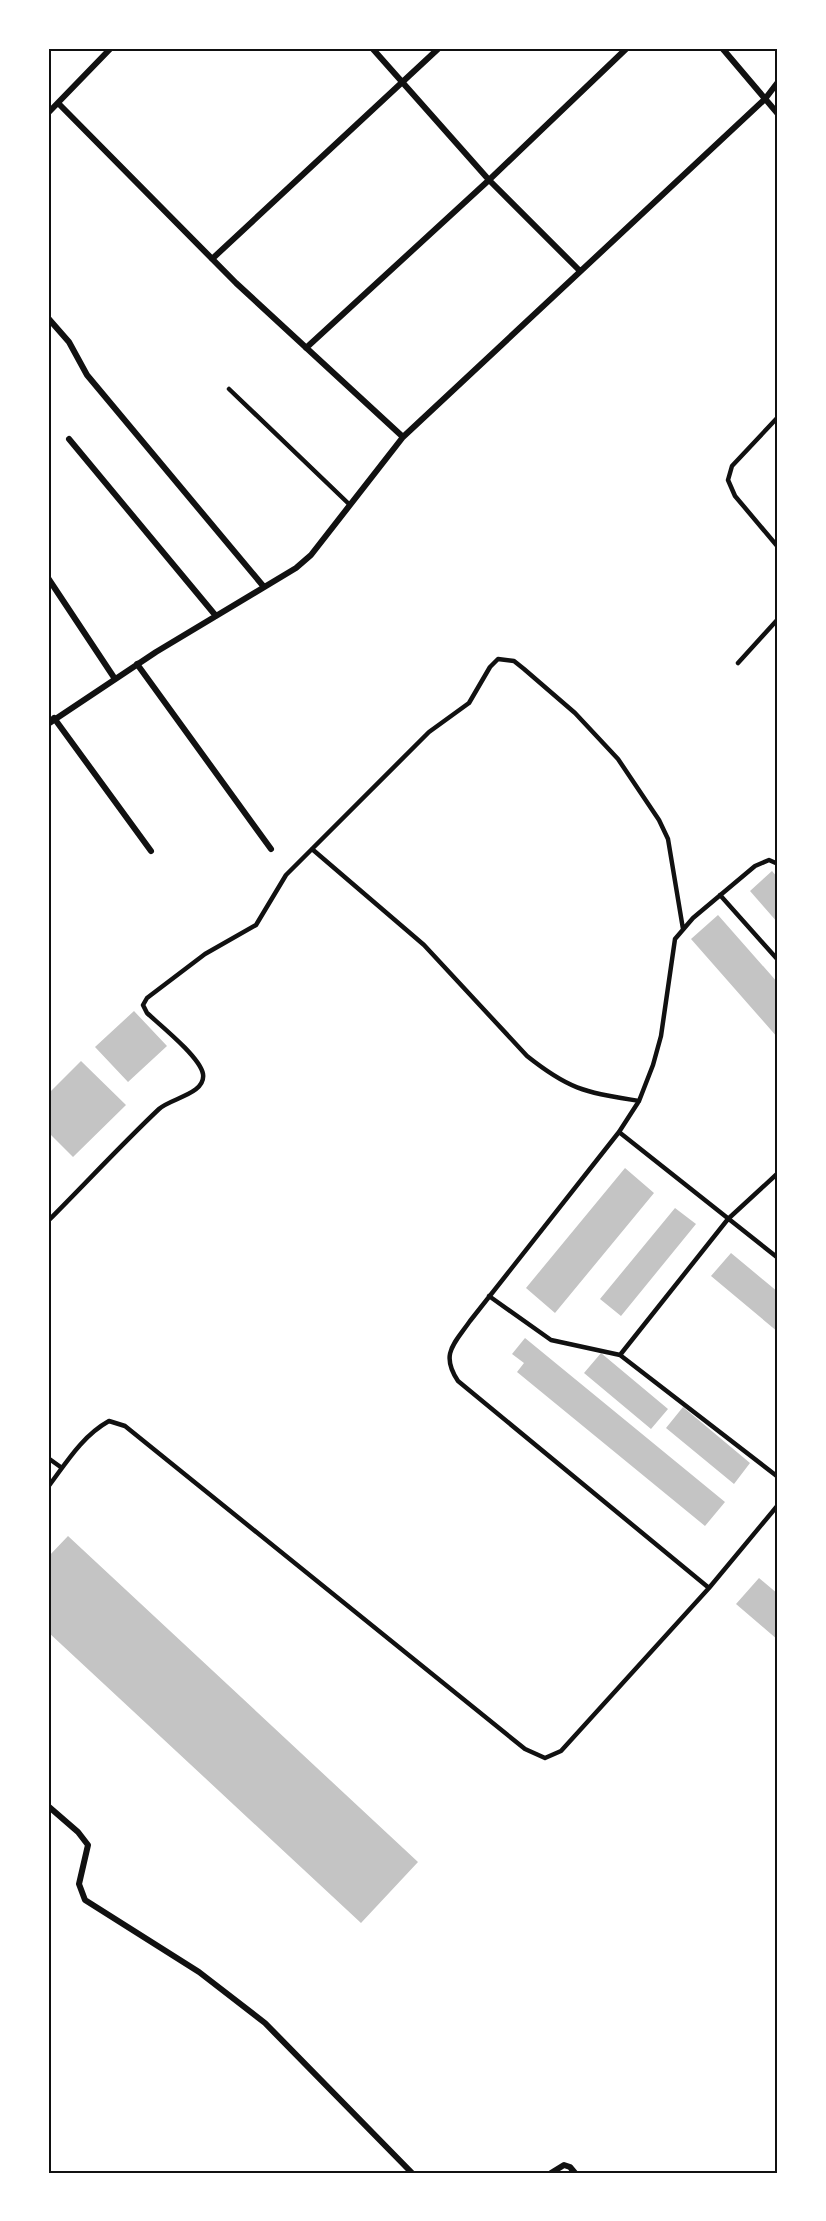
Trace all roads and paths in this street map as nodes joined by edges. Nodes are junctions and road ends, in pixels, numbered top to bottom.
1 (111, 48) edge
2 (372, 48) edge
3 (439, 48) edge
4 (627, 48) edge
5 (722, 48) edge
6 (778, 82) edge
7 (401, 84) junction
8 (765, 99) junction
9 (58, 103) junction
10 (48, 113) edge
11 (778, 114) edge
12 (489, 180) junction
13 (212, 259) junction
14 (580, 271) junction
15 (48, 318) edge
16 (306, 348) junction
17 (229, 388) dead end
18 (778, 417) edge
19 (403, 437) junction
20 (69, 439) dead end
21 (350, 505) junction
22 (778, 547) edge
23 (48, 578) edge
24 (264, 587) junction
25 (216, 616) junction
26 (778, 620) edge
27 (738, 663) dead end
28 (137, 664) junction
29 (115, 679) junction
30 (54, 718) junction
31 (48, 724) edge
32 (271, 849) dead end
33 (312, 849) junction
34 (151, 851) dead end
35 (778, 864) edge
36 (720, 895) junction
37 (683, 928) junction
38 (778, 960) edge
39 (639, 1101) junction
40 (619, 1132) junction
41 (778, 1173) edge
42 (728, 1219) junction
43 (48, 1221) edge
44 (778, 1258) edge
45 (489, 1296) junction
46 (620, 1355) junction
47 (48, 1458) edge
48 (62, 1468) junction
49 (778, 1477) edge
50 (48, 1487) edge
51 (778, 1505) edge
52 (709, 1588) junction
53 (48, 1806) edge
54 (412, 2173) edge
55 (551, 2173) edge
56 (575, 2173) edge

1 - 9 street
2 - 7 street
3 - 7 street
4 - 12 street
5 - 8 street
6 - 8 street
7 - 12 street
7 - 13 street
8 - 11 street
8 - 14 street
9 - 10 street
9 - 13 street
12 - 14 street
12 - 16 street
13 - 16 street
14 - 19 street
15 - 24 street
16 - 19 street
17 - 21 lane
18 - 22 lane
19 - 21 street
20 - 25 street
21 - 24 street
23 - 29 street
24 - 25 street
25 - 28 street
26 - 27 lane
28 - 29 street
28 - 32 street
29 - 30 street
30 - 31 street
30 - 34 street
33 - 37 lane
33 - 39 lane
33 - 43 lane
35 - 36 lane
36 - 37 lane
36 - 38 lane
37 - 39 lane
39 - 40 lane
40 - 42 lane
40 - 45 lane
41 - 42 lane
42 - 44 lane
42 - 46 lane
45 - 46 lane
45 - 52 lane
46 - 49 lane
47 - 48 lane
48 - 50 lane
48 - 52 lane
51 - 52 lane
53 - 54 street
55 - 56 street

